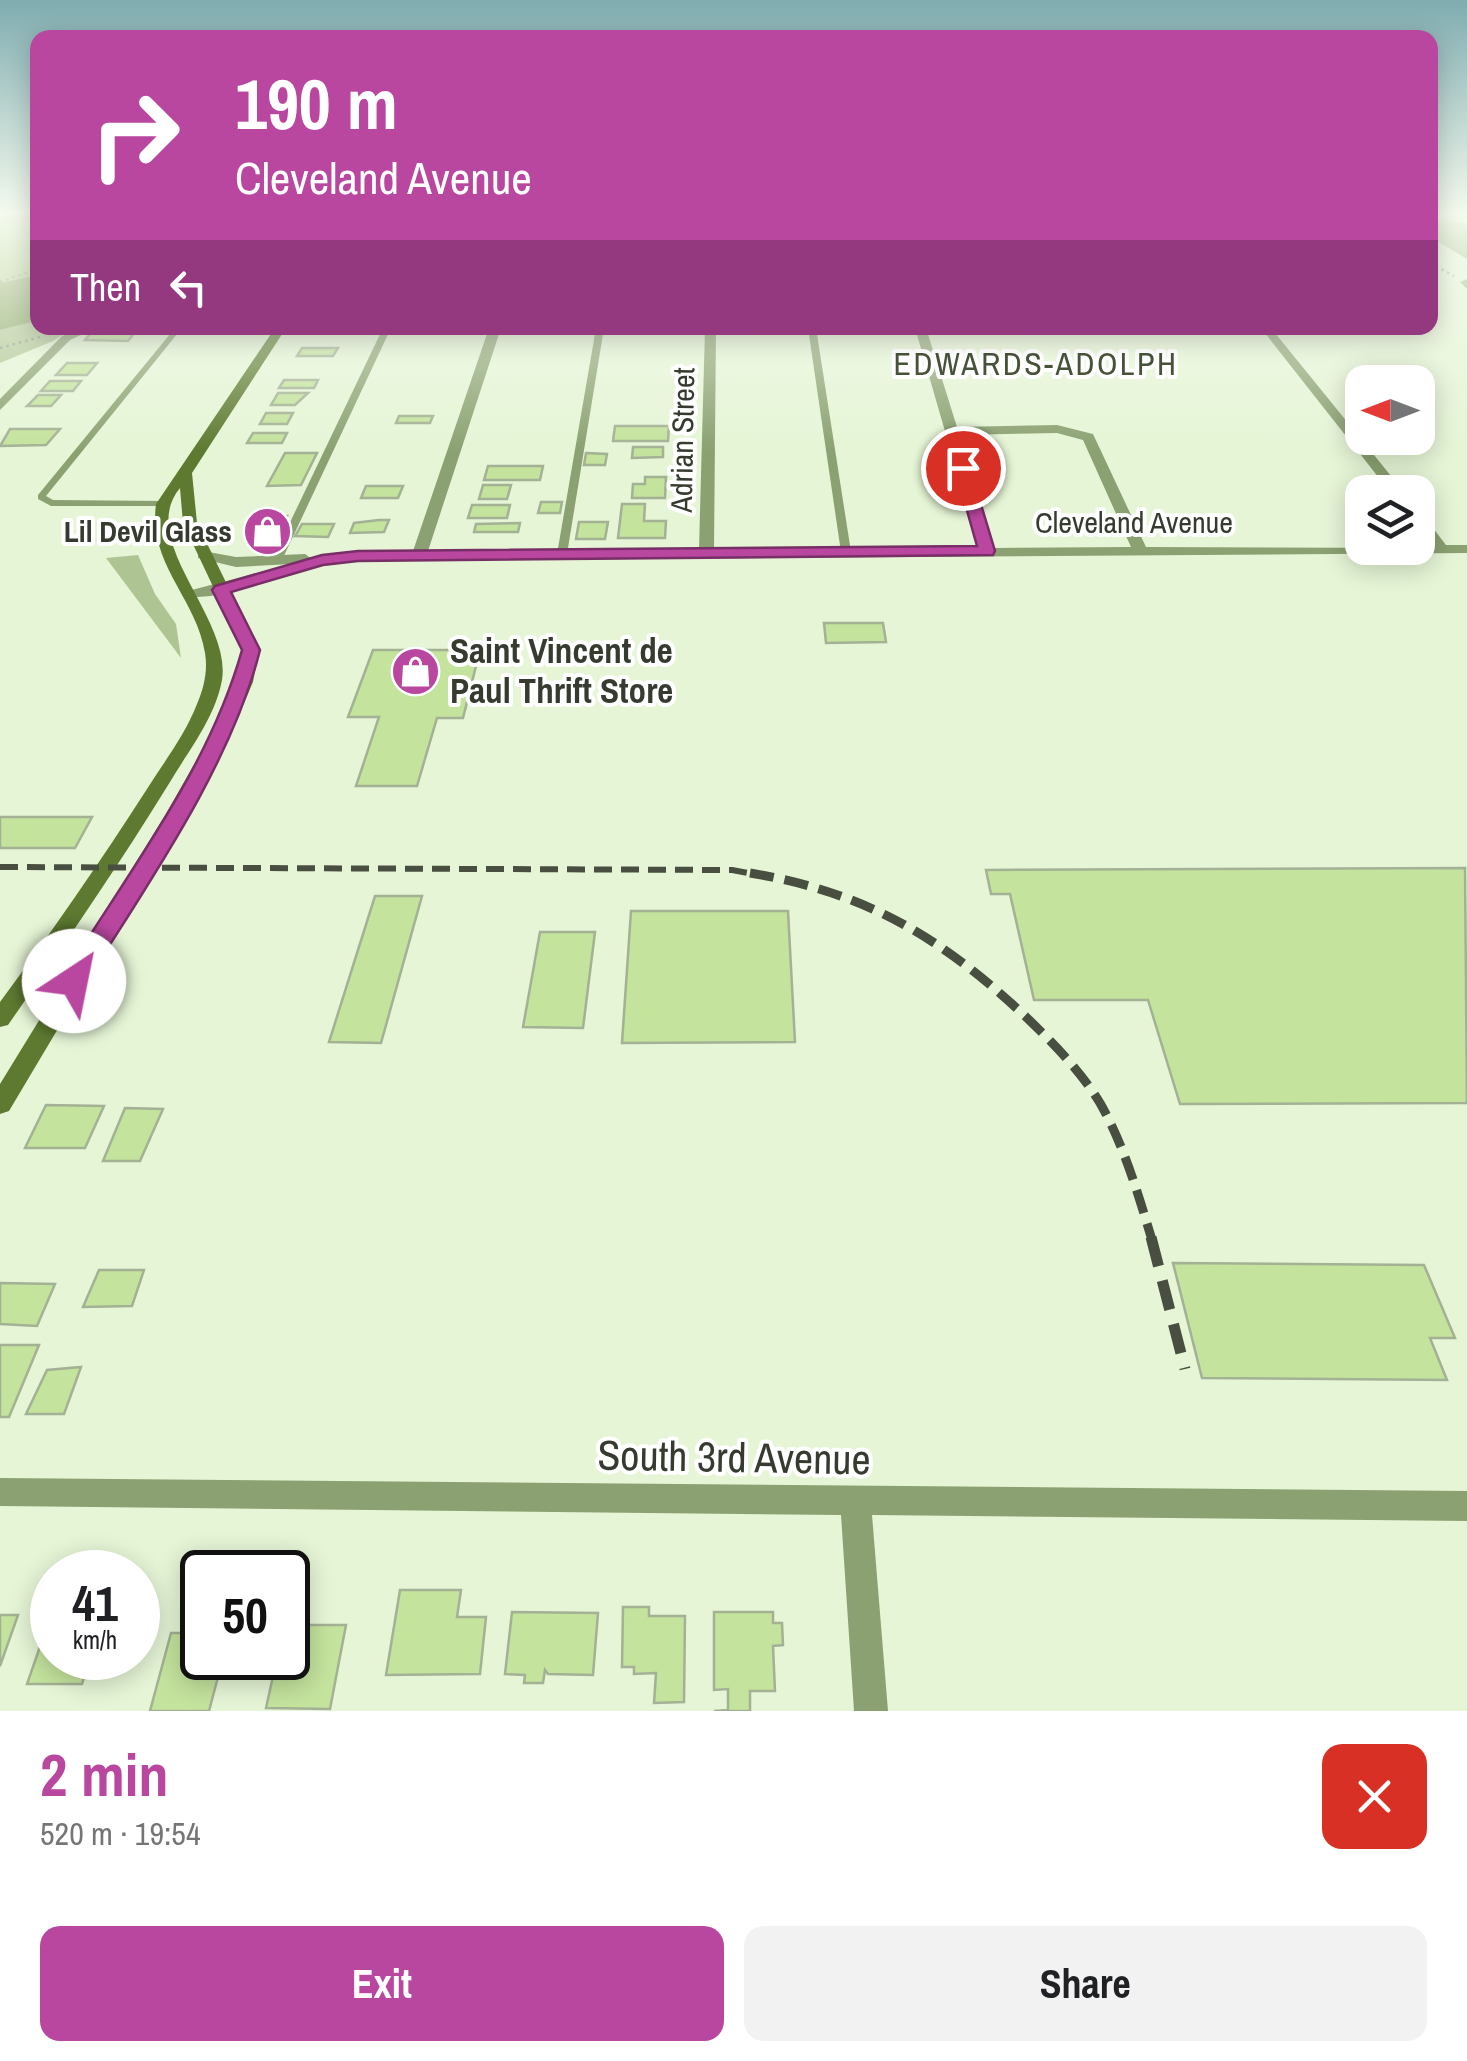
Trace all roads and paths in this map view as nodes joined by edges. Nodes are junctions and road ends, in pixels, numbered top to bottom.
1 (70, 335) edge
2 (172, 335) edge
3 (275, 335) edge
4 (384, 335) edge
5 (493, 335) edge
6 (599, 335) edge
7 (710, 335) edge
8 (813, 335) edge
9 (923, 335) edge
10 (1272, 335) edge
11 (42, 336) dead end
12 (0, 346) edge
13 (0, 406) edge
14 (952, 431) junction
15 (185, 474) junction
16 (1384, 475) edge
17 (163, 504) junction
18 (1435, 540) edge
19 (1442, 549) junction
20 (1467, 549) edge
21 (1140, 550) junction
22 (987, 551) junction
23 (846, 552) junction
24 (562, 554) junction
25 (706, 554) junction
26 (203, 555) junction
27 (419, 555) junction
28 (276, 560) junction
29 (322, 560) junction
30 (221, 590) junction
31 (190, 595) junction
32 (0, 1019) edge
33 (0, 1105) edge
34 (0, 1492) edge
35 (856, 1501) junction
36 (1467, 1506) edge
37 (871, 1711) edge

1 - 13 street
2 - 17 lane
3 - 15 main road
4 - 28 lane
5 - 27 street
6 - 24 lane
7 - 25 street, Adrian Street
8 - 23 lane
9 - 14 street
10 - 16 street
11 - 12 path
14 - 21 street
14 - 22 street
15 - 17 main road
15 - 26 main road
17 - 31 main road
18 - 19 street
19 - 20 street, Cleveland Avenue
19 - 21 street, Cleveland Avenue
21 - 22 street, Cleveland Avenue
22 - 23 street, Cleveland Avenue
23 - 25 street, Cleveland Avenue
24 - 25 street, Cleveland Avenue
24 - 27 street, Cleveland Avenue
26 - 28 street, Cleveland Avenue
26 - 30 main road
27 - 29 street, Cleveland Avenue
28 - 29 street, Cleveland Avenue
29 - 30 street, Cleveland Avenue
30 - 31 street, Cleveland Avenue
30 - 33 main road
31 - 32 main road
34 - 35 street, South 3rd Avenue
35 - 36 street, South 3rd Avenue
35 - 37 street

